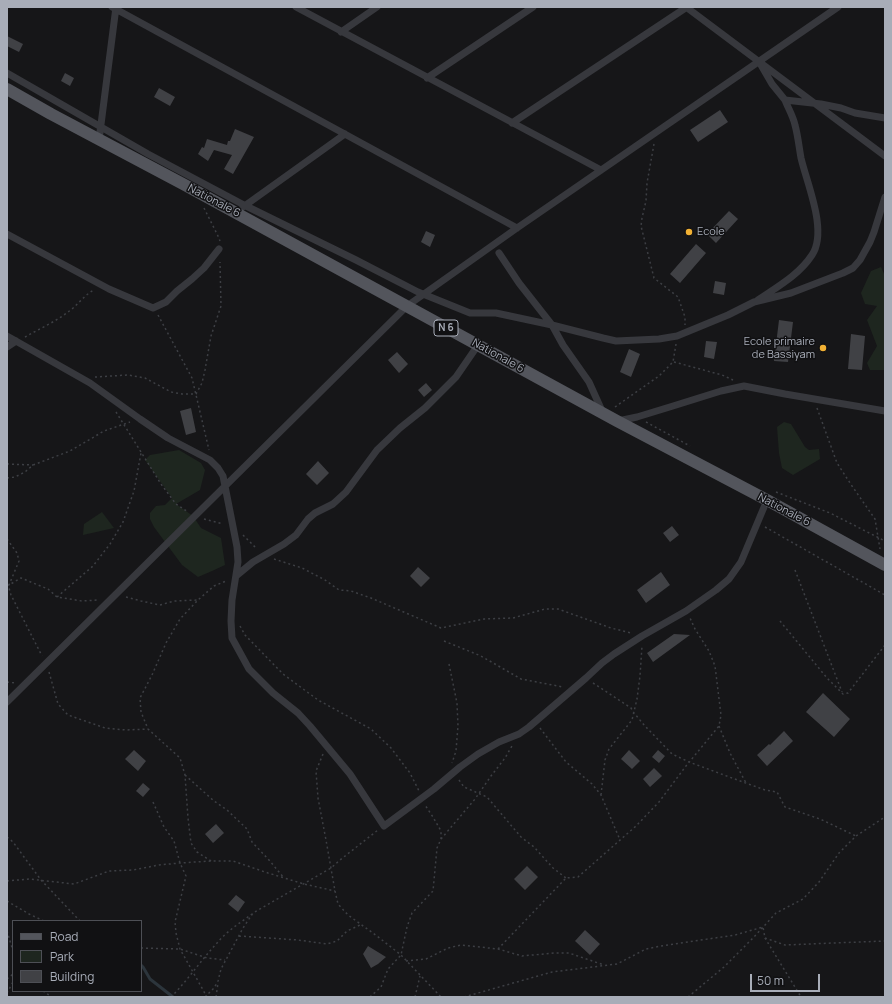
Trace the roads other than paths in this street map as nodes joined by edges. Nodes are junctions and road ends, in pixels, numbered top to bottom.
1 (377, 7) edge
2 (532, 7) edge
3 (686, 7) edge
4 (838, 7) edge
5 (114, 8) edge
6 (299, 8) edge
7 (342, 32) junction
8 (759, 62) junction
9 (7, 73) edge
10 (428, 78) junction
11 (7, 89) edge
12 (785, 100) junction
13 (815, 103) junction
14 (885, 118) edge
15 (512, 123) junction
16 (100, 127) junction
17 (345, 134) junction
18 (99, 140) junction
19 (885, 156) edge
20 (601, 170) junction
21 (885, 197) edge
22 (240, 209) junction
23 (517, 228) junction
24 (7, 234) edge
25 (220, 249) road end
26 (500, 254) dead end
27 (424, 294) junction
28 (754, 302) junction
29 (407, 306) junction
30 (552, 325) junction
31 (7, 336) edge
32 (16, 341) junction
33 (478, 345) junction
34 (7, 347) edge
35 (885, 411) edge
36 (603, 414) junction
37 (617, 421) junction
38 (225, 486) junction
39 (769, 495) junction
40 (884, 565) edge
41 (236, 576) junction
42 (7, 702) edge

1 - 7 street
2 - 10 street
3 - 8 street
3 - 15 street
4 - 8 street
5 - 16 street
5 - 17 street
6 - 7 street
7 - 10 street
8 - 12 street
8 - 13 street
8 - 20 street
9 - 16 street
10 - 15 street
11 - 18 main road, Nationale 6 / N 6
12 - 13 street
12 - 28 street
13 - 14 street
13 - 19 street
15 - 20 street
16 - 18 street
16 - 22 street
17 - 22 street
17 - 23 street
18 - 22 main road, Nationale 6 / N 6
20 - 23 street
21 - 28 street
22 - 27 street
22 - 29 main road, Nationale 6 / N 6
23 - 27 street
24 - 25 street
26 - 30 street
27 - 29 street
27 - 30 street
28 - 30 street
29 - 33 main road, Nationale 6 / N 6
29 - 38 street
30 - 36 street
31 - 32 street
32 - 34 street
32 - 38 street
33 - 36 main road, Nationale 6 / N 6
33 - 41 street
35 - 37 street
36 - 37 main road, Nationale 6 / N 6
37 - 39 main road, Nationale 6 / N 6
38 - 41 street
38 - 42 street
39 - 40 main road, Nationale 6 / N 6
39 - 41 street

